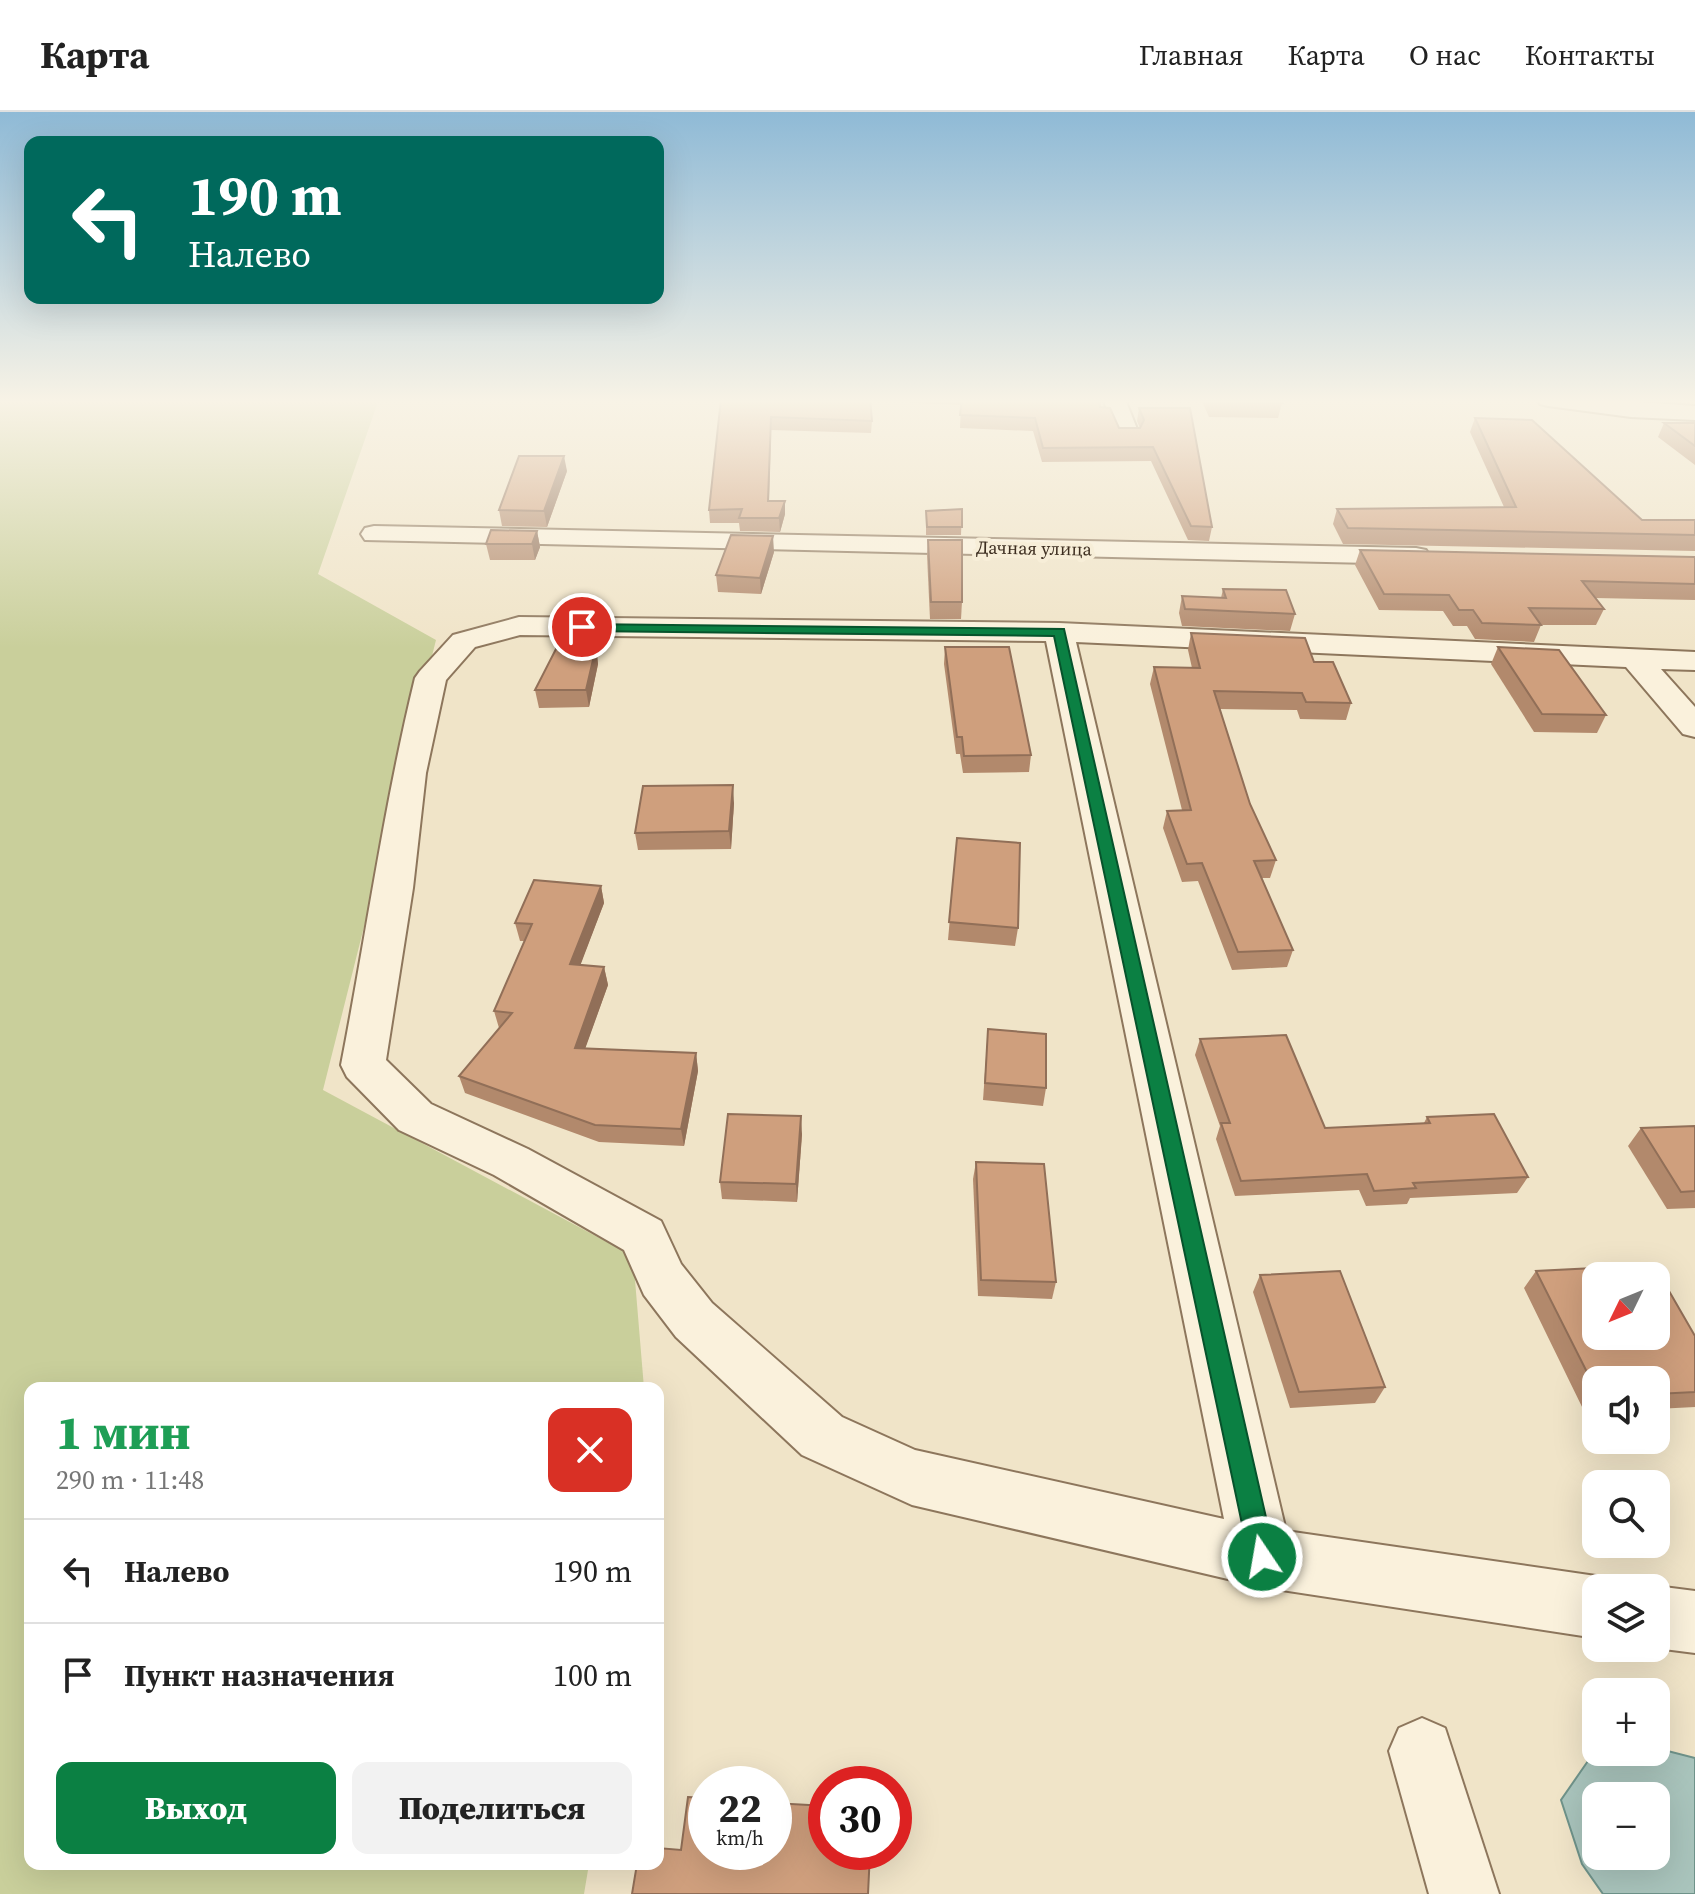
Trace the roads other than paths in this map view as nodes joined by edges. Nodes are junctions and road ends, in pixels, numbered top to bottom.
1 (374, 534) dead end
2 (1441, 557) edge
3 (1059, 632) junction
4 (1636, 660) junction
5 (1695, 661) edge
6 (1695, 727) edge
7 (1262, 1557) junction
8 (1582, 1605) edge
9 (1670, 1619) edge
10 (1695, 1622) edge
11 (1422, 1751) dead end
12 (1464, 1894) edge

1 - 2 street, Дачная улица
3 - 4 street
3 - 7 street
3 - 7 street
4 - 5 street
4 - 6 street
7 - 8 street
9 - 10 street
11 - 12 street

